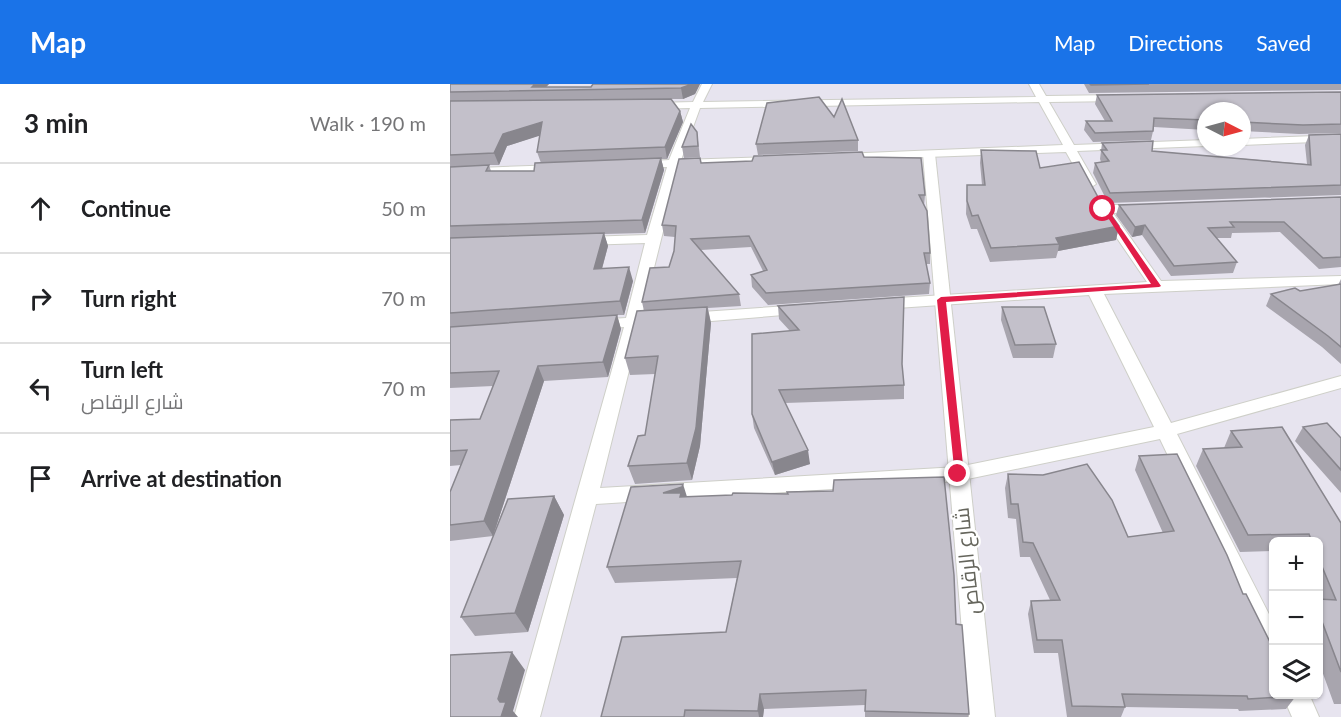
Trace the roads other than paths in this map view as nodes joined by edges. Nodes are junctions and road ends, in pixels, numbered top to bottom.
1 (707, 84) edge
2 (1034, 84) edge
3 (1125, 98) edge
4 (1041, 99) junction
5 (696, 105) junction
6 (637, 106) edge
7 (1341, 138) edge
8 (1251, 142) edge
9 (1197, 143) edge
10 (1072, 148) junction
11 (929, 154) junction
12 (824, 158) edge
13 (789, 159) edge
14 (672, 164) junction
15 (627, 166) edge
16 (569, 168) edge
17 (452, 175) edge
18 (1151, 207) edge
19 (1103, 209) junction
20 (653, 239) junction
21 (569, 241) edge
22 (1341, 280) edge
23 (1157, 286) junction
24 (1094, 290) junction
25 (941, 300) junction
26 (870, 305) edge
27 (823, 308) edge
28 (633, 322) junction
29 (576, 326) edge
30 (1341, 382) edge
31 (1166, 431) junction
32 (958, 474) junction
33 (588, 497) junction
34 (1272, 645) edge
35 (1297, 699) edge
36 (527, 717) edge
37 (982, 717) edge
38 (1306, 717) edge

1 - 5 street
2 - 4 street
3 - 4 street
4 - 5 street
4 - 10 street
5 - 6 street
5 - 14 street
7 - 8 street
9 - 10 street
10 - 11 street
10 - 19 street
11 - 12 street
11 - 25 street, شارع الرقاص
13 - 14 street
14 - 15 street
14 - 20 street
16 - 17 street
18 - 19 street
19 - 23 street
20 - 21 street
20 - 28 street
22 - 23 street
23 - 24 street
24 - 25 street
24 - 31 street
25 - 26 street
25 - 32 street, شارع الرقاص
27 - 28 street
28 - 29 street
28 - 33 street
30 - 31 street
31 - 32 street
31 - 34 street
32 - 33 street
32 - 37 street, شارع الرقاص
33 - 36 street
35 - 38 street

